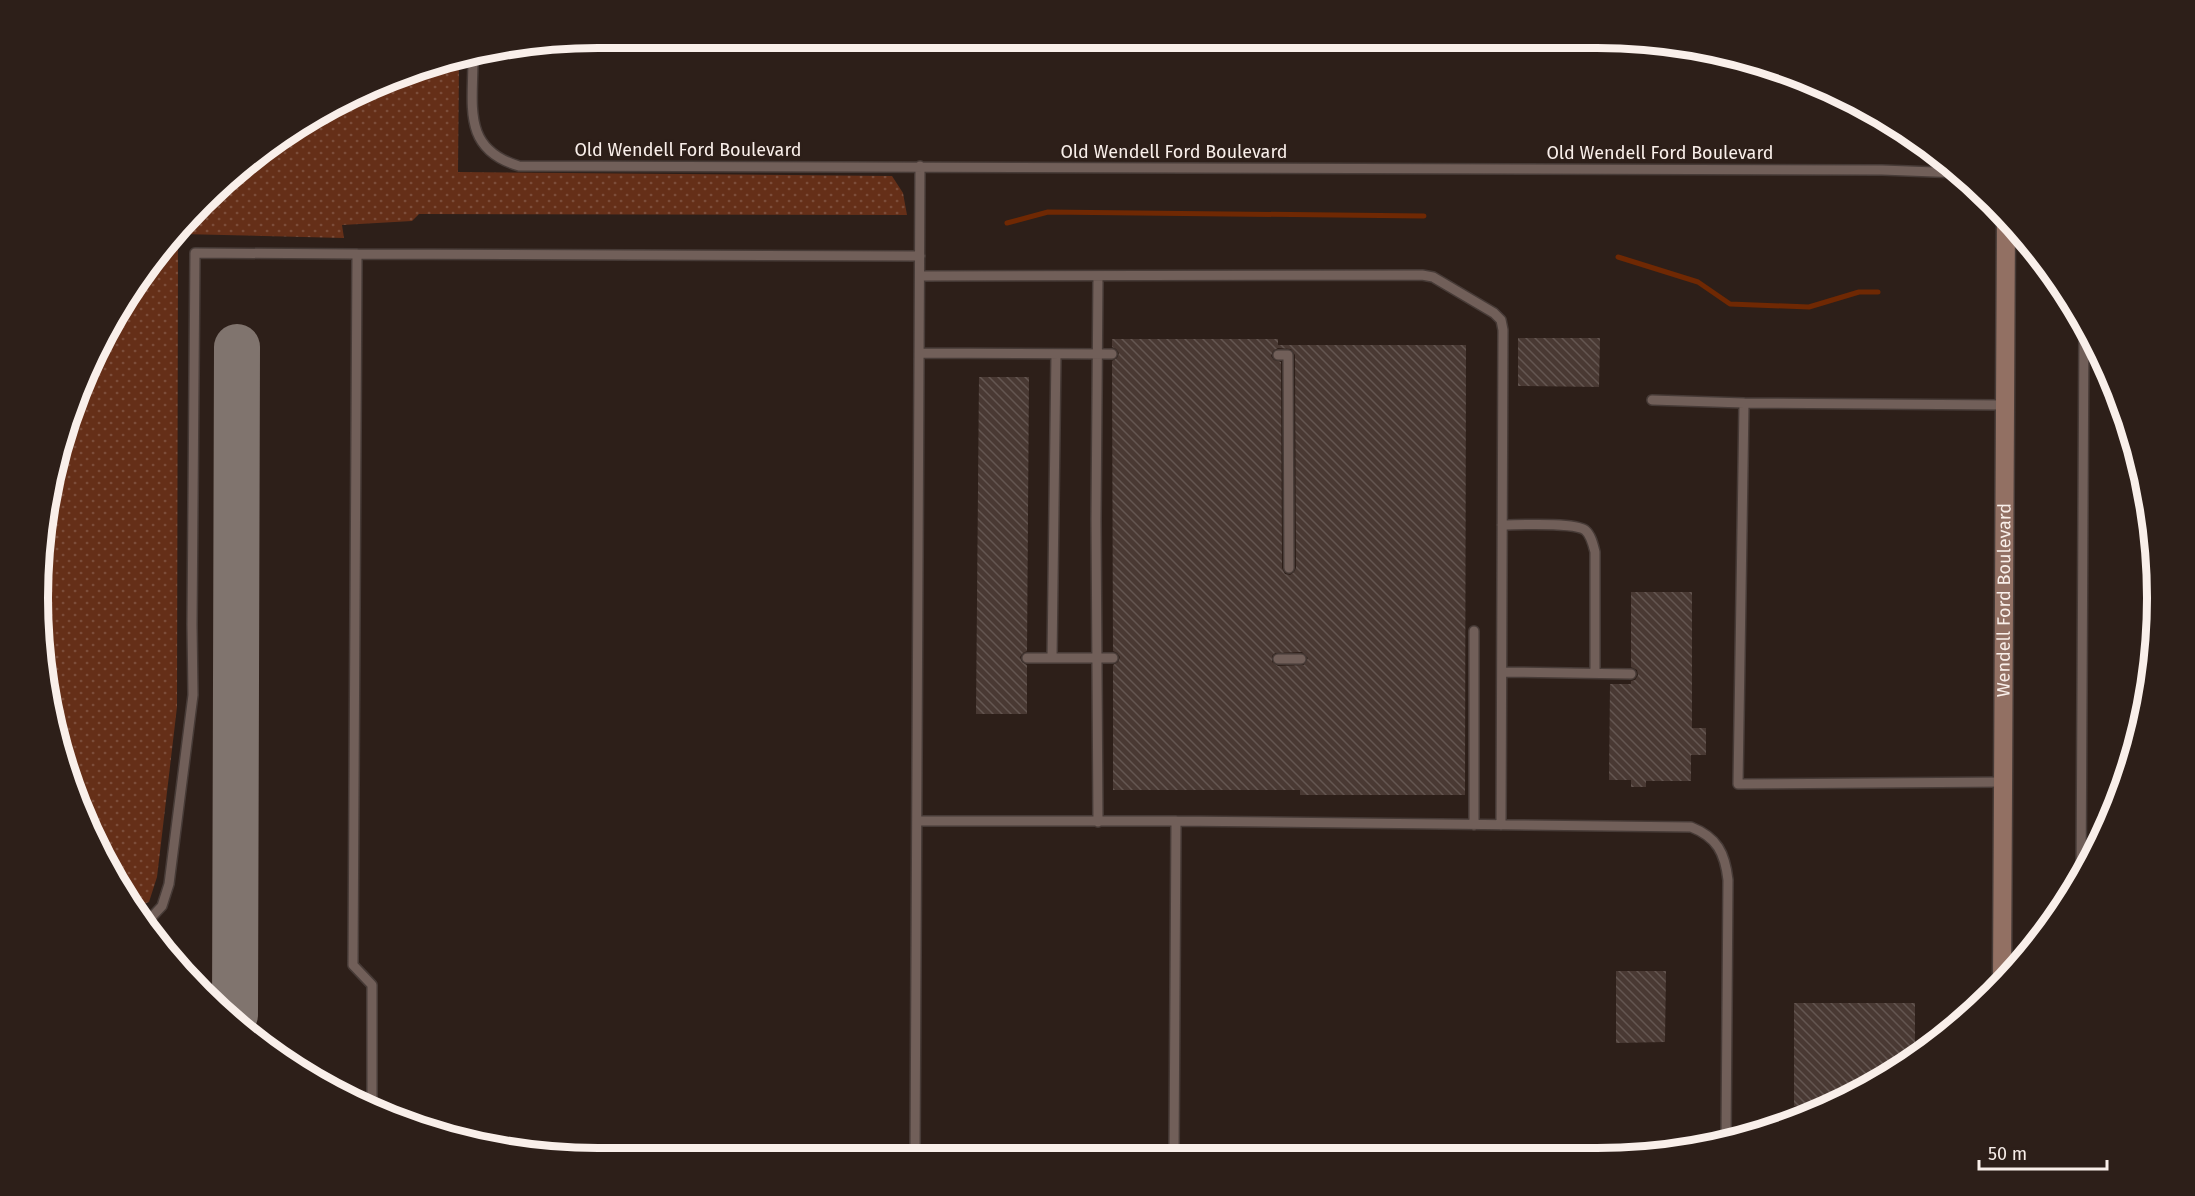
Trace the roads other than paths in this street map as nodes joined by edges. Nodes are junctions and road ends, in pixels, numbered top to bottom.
1 (473, 63) edge
2 (920, 166) junction
3 (1945, 172) edge
4 (2006, 230) edge
5 (357, 254) junction
6 (920, 256) junction
7 (920, 276) junction
8 (1098, 276) junction
9 (2084, 344) edge
10 (920, 353) junction
11 (1056, 354) junction
12 (1098, 354) junction
13 (1112, 354) dead end
14 (1278, 355) dead end
15 (1652, 400) dead end
16 (1744, 403) junction
17 (2004, 405) junction
18 (1502, 525) junction
19 (1289, 568) dead end
20 (1474, 631) dead end
21 (1027, 658) dead end
22 (1052, 658) junction
23 (1097, 658) junction
24 (1113, 658) dead end
25 (1278, 659) dead end
26 (1300, 659) dead end
27 (1502, 672) junction
28 (1595, 673) junction
29 (1631, 674) dead end
30 (2004, 782) junction
31 (917, 821) junction
32 (1176, 821) junction
33 (1098, 822) junction
34 (1474, 825) junction
35 (1501, 825) junction
36 (2081, 858) edge
37 (151, 918) edge
38 (2002, 970) edge
39 (372, 1099) edge
40 (1726, 1132) edge
41 (915, 1148) edge
42 (1174, 1148) edge

1 - 2 lane, Old Wendell Ford Boulevard
2 - 3 lane, Old Wendell Ford Boulevard
2 - 6 lane
4 - 17 street, Wendell Ford Boulevard
5 - 6 lane
5 - 37 lane
5 - 39 lane
6 - 7 lane
7 - 8 lane
7 - 10 lane
8 - 12 lane
8 - 18 lane
9 - 36 lane
10 - 11 lane
10 - 31 lane
11 - 12 lane
11 - 22 lane
12 - 13 lane
12 - 23 lane
14 - 19 lane
15 - 16 lane
16 - 17 lane
16 - 30 lane
17 - 30 street, Wendell Ford Boulevard
18 - 27 lane
18 - 28 lane
20 - 34 lane
21 - 22 lane
22 - 23 lane
23 - 24 lane
23 - 33 lane
25 - 26 lane
27 - 28 lane
27 - 35 lane
28 - 29 lane
30 - 38 street, Wendell Ford Boulevard
31 - 33 lane
31 - 41 lane
32 - 33 lane
32 - 34 lane
32 - 42 lane
34 - 35 lane
35 - 40 lane

